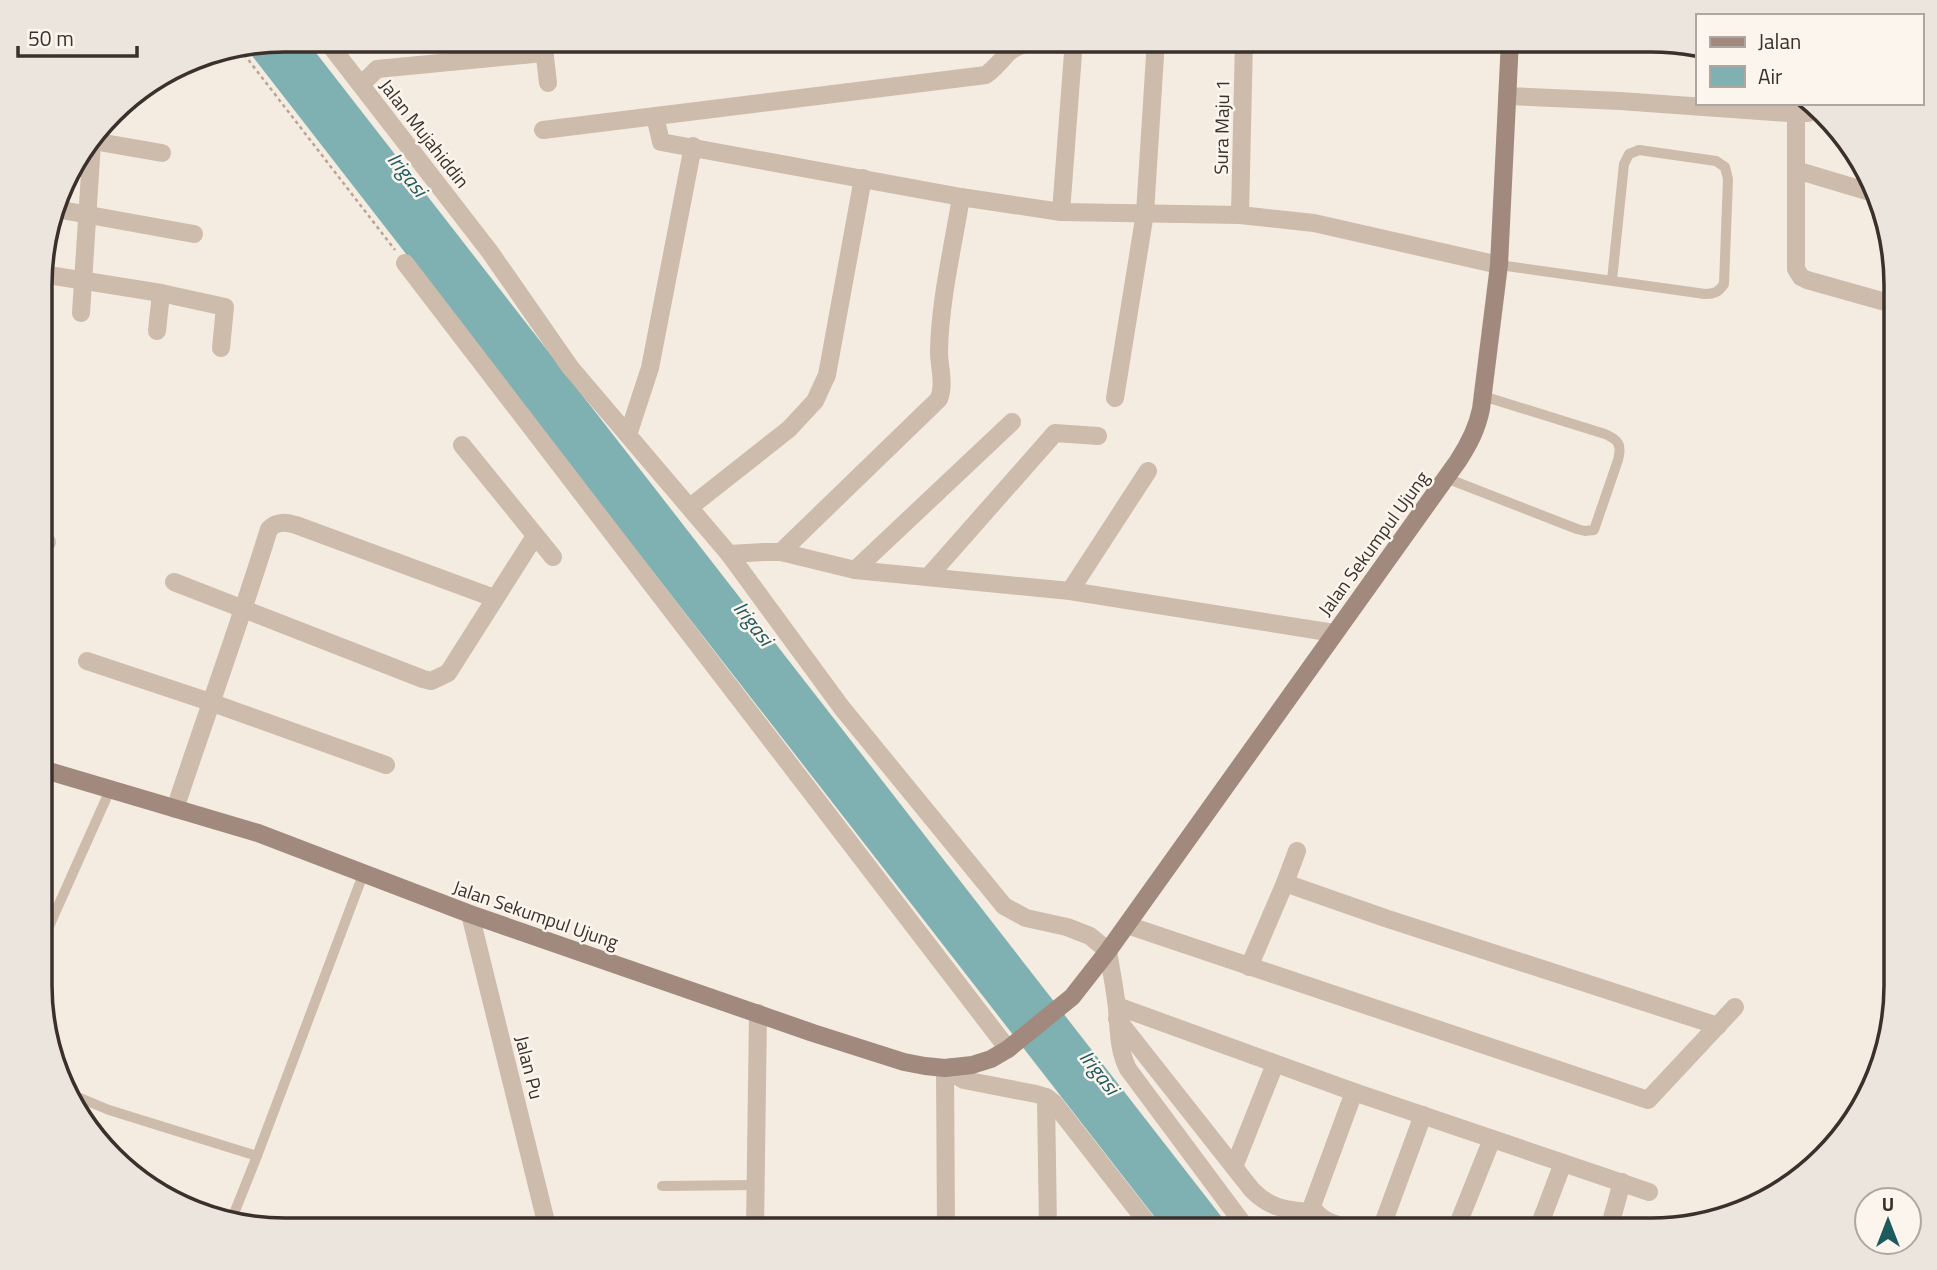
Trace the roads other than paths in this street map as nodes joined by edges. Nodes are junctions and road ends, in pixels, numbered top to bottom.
1 (335, 52) edge
2 (506, 52) edge
3 (545, 52) edge
4 (1010, 52) edge
5 (1072, 52) edge
6 (1155, 52) edge
7 (1244, 52) edge
8 (1509, 52) edge
9 (548, 83) dead end
10 (361, 85) junction
11 (1507, 96) junction
12 (1806, 111) edge
13 (1808, 113) edge
14 (655, 116) junction
15 (542, 130) dead end
16 (101, 143) edge
17 (693, 146) junction
18 (162, 153) dead end
19 (91, 157) edge
20 (1796, 170) junction
21 (863, 178) junction
22 (1864, 190) edge
23 (961, 197) junction
24 (65, 210) edge
25 (1061, 212) junction
26 (1144, 213) junction
27 (88, 214) junction
28 (1240, 215) junction
29 (194, 234) dead end
30 (405, 263) road end
31 (1499, 265) junction
32 (53, 276) edge
33 (83, 280) junction
34 (1612, 280) junction
35 (160, 293) junction
36 (1884, 301) edge
37 (80, 313) dead end
38 (157, 331) dead end
39 (221, 348) dead end
40 (1483, 396) junction
41 (1115, 398) dead end
42 (1012, 422) dead end
43 (628, 435) junction
44 (1098, 436) dead end
45 (462, 445) dead end
46 (1148, 471) dead end
47 (1446, 478) junction
48 (690, 507) junction
49 (536, 536) junction
50 (781, 552) junction
51 (729, 554) junction
52 (553, 557) dead end
53 (855, 570) junction
54 (929, 576) junction
55 (174, 582) dead end
56 (1070, 591) junction
57 (494, 598) junction
58 (244, 608) junction
59 (1335, 634) junction
60 (87, 661) dead end
61 (210, 702) junction
62 (386, 765) dead end
63 (52, 772) edge
64 (110, 790) junction
65 (175, 809) junction
66 (1297, 850) dead end
67 (364, 872) junction
68 (1285, 883) junction
69 (470, 914) junction
70 (52, 920) edge
71 (1127, 925) junction
72 (1108, 951) junction
73 (1249, 967) junction
74 (1735, 1007) dead end
75 (758, 1013) junction
76 (1117, 1013) junction
77 (1717, 1026) junction
78 (1012, 1047) junction
79 (1275, 1064) junction
80 (948, 1068) junction
81 (1354, 1092) junction
82 (1046, 1097) junction
83 (83, 1099) edge
84 (1423, 1115) junction
85 (1492, 1139) junction
86 (257, 1156) junction
87 (1563, 1163) junction
88 (1234, 1167) junction
89 (1622, 1182) junction
90 (757, 1185) junction
91 (662, 1186) dead end
92 (1649, 1192) dead end
93 (235, 1212) edge
94 (1316, 1213) junction
95 (1048, 1217) edge
96 (1143, 1217) edge
97 (1238, 1217) edge
98 (1320, 1217) edge
99 (1385, 1217) edge
100 (1461, 1217) edge
101 (1543, 1217) edge
102 (1612, 1217) edge
103 (545, 1218) edge
104 (756, 1218) edge
105 (946, 1218) edge

1 - 10 street, Jalan Mujahiddin
2 - 10 street
3 - 9 street
4 - 14 street
5 - 25 street
6 - 26 street
7 - 28 street, Sura Maju 1
8 - 11 main road, Jalan Sekumpul Ujung
10 - 43 street, Jalan Mujahiddin
11 - 12 street
11 - 31 main road, Jalan Sekumpul Ujung
13 - 20 street
14 - 15 street
14 - 17 street
16 - 18 street
17 - 21 street
17 - 43 street
19 - 27 street
20 - 22 street
20 - 36 street
21 - 23 street
21 - 48 street
23 - 25 street
23 - 50 street
24 - 27 street
25 - 26 street
26 - 28 street
26 - 41 street
27 - 29 street
27 - 33 street
28 - 31 street
30 - 78 street
31 - 34 lane
31 - 40 main road, Jalan Sekumpul Ujung
32 - 33 street
33 - 35 street
33 - 37 street
34 - 34 lane
35 - 38 street
35 - 39 street
40 - 47 main road, Jalan Sekumpul Ujung
40 - 47 lane
42 - 53 street
43 - 48 street, Jalan Mujahiddin
44 - 54 street
45 - 49 street
46 - 56 street
47 - 59 main road, Jalan Sekumpul Ujung
48 - 51 street, Jalan Mujahiddin
49 - 52 street
49 - 57 street
50 - 51 street
50 - 53 street
51 - 72 street, Jalan Mujahiddin
53 - 54 street
54 - 56 street
55 - 58 street
56 - 59 street
57 - 58 street
57 - 58 street
58 - 61 street
59 - 71 main road, Jalan Sekumpul Ujung
60 - 61 street
61 - 62 street
61 - 65 street
63 - 64 main road, Jalan Sekumpul Ujung
64 - 65 main road, Jalan Sekumpul Ujung
64 - 70 lane
65 - 67 main road, Jalan Sekumpul Ujung
66 - 68 street
67 - 69 main road, Jalan Sekumpul Ujung
67 - 86 lane
68 - 73 street
68 - 77 street
69 - 75 main road, Jalan Sekumpul Ujung
69 - 103 street, Jalan Pu
71 - 72 main road, Jalan Sekumpul Ujung
71 - 73 street
72 - 76 street
72 - 78 main road, Jalan Sekumpul Ujung
73 - 77 street
74 - 77 street
75 - 80 main road, Jalan Sekumpul Ujung
75 - 90 street
76 - 79 street
76 - 88 street
76 - 97 street
78 - 80 main road, Jalan Sekumpul Ujung
79 - 81 street
79 - 88 street
80 - 82 street
80 - 105 street
81 - 84 street
81 - 94 street
82 - 95 street
82 - 96 street
83 - 86 lane
84 - 85 street
84 - 99 street
85 - 87 street
85 - 100 street
86 - 93 lane
87 - 89 street
87 - 101 street
88 - 94 street
89 - 92 street
89 - 102 street
90 - 91 lane
90 - 104 street
94 - 98 street

